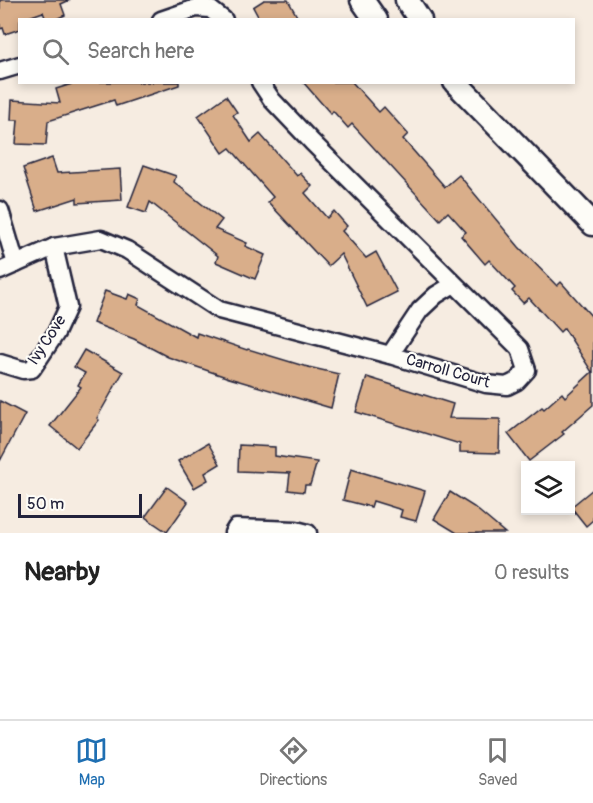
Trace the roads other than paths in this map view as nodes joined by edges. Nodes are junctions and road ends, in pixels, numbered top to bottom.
1 (362, 0) edge
2 (407, 0) edge
3 (167, 18) edge
4 (221, 18) edge
5 (375, 18) edge
6 (419, 18) edge
7 (18, 66) edge
8 (0, 71) edge
9 (261, 84) edge
10 (456, 84) edge
11 (0, 210) edge
12 (593, 224) edge
13 (54, 247) junction
14 (16, 264) junction
15 (0, 271) edge
16 (454, 284) junction
17 (390, 355) junction
18 (0, 363) edge
19 (233, 533) edge
20 (308, 533) edge

1 - 5 street
2 - 6 street
3 - 4 street
7 - 8 street
9 - 16 street, Carroll Court
10 - 12 street
11 - 14 street
13 - 14 street, Carroll Court
13 - 17 street, Carroll Court
13 - 18 street, Ivy Cove
14 - 15 street, Carroll Court
16 - 17 street
16 - 17 street, Carroll Court
19 - 20 street

